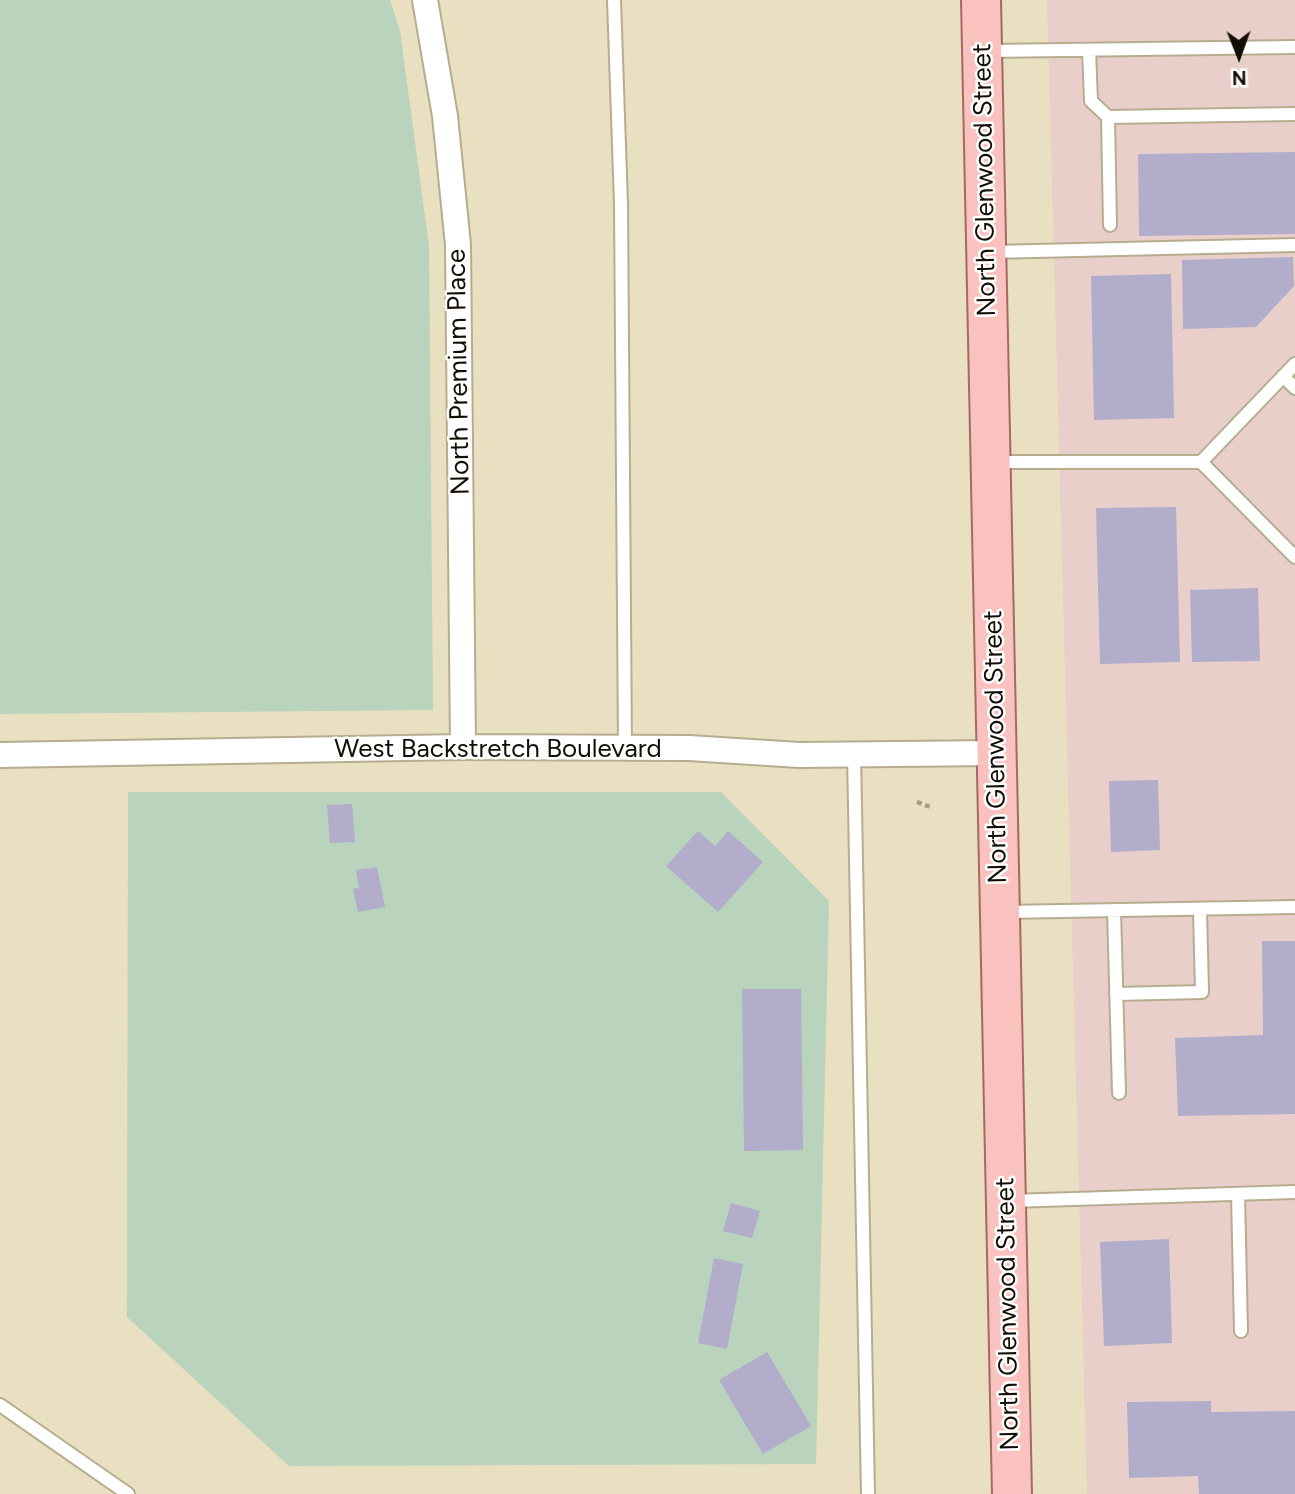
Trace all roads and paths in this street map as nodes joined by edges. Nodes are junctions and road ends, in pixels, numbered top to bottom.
1 (425, 0) edge
2 (614, 0) edge
3 (981, 0) edge
4 (1295, 47) edge
5 (1089, 50) junction
6 (982, 51) junction
7 (1295, 114) edge
8 (1108, 117) junction
9 (1110, 225) dead end
10 (1295, 245) edge
11 (986, 252) junction
12 (1295, 363) edge
13 (1283, 376) junction
14 (1295, 388) edge
15 (991, 462) junction
16 (1201, 462) junction
17 (1294, 555) edge
18 (463, 747) junction
19 (625, 748) junction
20 (996, 753) junction
21 (855, 754) junction
22 (0, 755) edge
23 (917, 802) dead end
24 (933, 808) dead end
25 (1295, 908) edge
26 (1114, 910) junction
27 (1199, 910) junction
28 (1000, 912) junction
29 (1116, 994) junction
30 (1119, 1093) dead end
31 (1295, 1192) edge
32 (1238, 1194) junction
33 (1006, 1201) junction
34 (1241, 1331) dead end
35 (0, 1405) edge
36 (128, 1494) edge
37 (868, 1494) edge
38 (1012, 1494) edge

1 - 18 street, North Premium Place
2 - 19 lane
3 - 6 main road, North Glenwood Street
4 - 5 lane
5 - 6 lane
5 - 8 lane
6 - 11 main road, North Glenwood Street
7 - 8 lane
8 - 9 lane
10 - 11 lane
11 - 15 main road, North Glenwood Street
12 - 13 lane
13 - 14 lane
13 - 16 lane
15 - 16 lane
15 - 20 main road, North Glenwood Street
16 - 17 lane
18 - 19 street, West Backstretch Boulevard
18 - 22 street, West Backstretch Boulevard
19 - 21 street, West Backstretch Boulevard
20 - 21 street, West Backstretch Boulevard
20 - 28 main road, North Glenwood Street
21 - 37 lane
23 - 24 path
25 - 27 lane
26 - 27 lane
26 - 28 lane
26 - 29 lane
27 - 29 lane
28 - 33 main road, North Glenwood Street
29 - 30 lane
31 - 32 lane
32 - 33 lane
32 - 34 lane
33 - 38 main road, North Glenwood Street
35 - 36 lane

